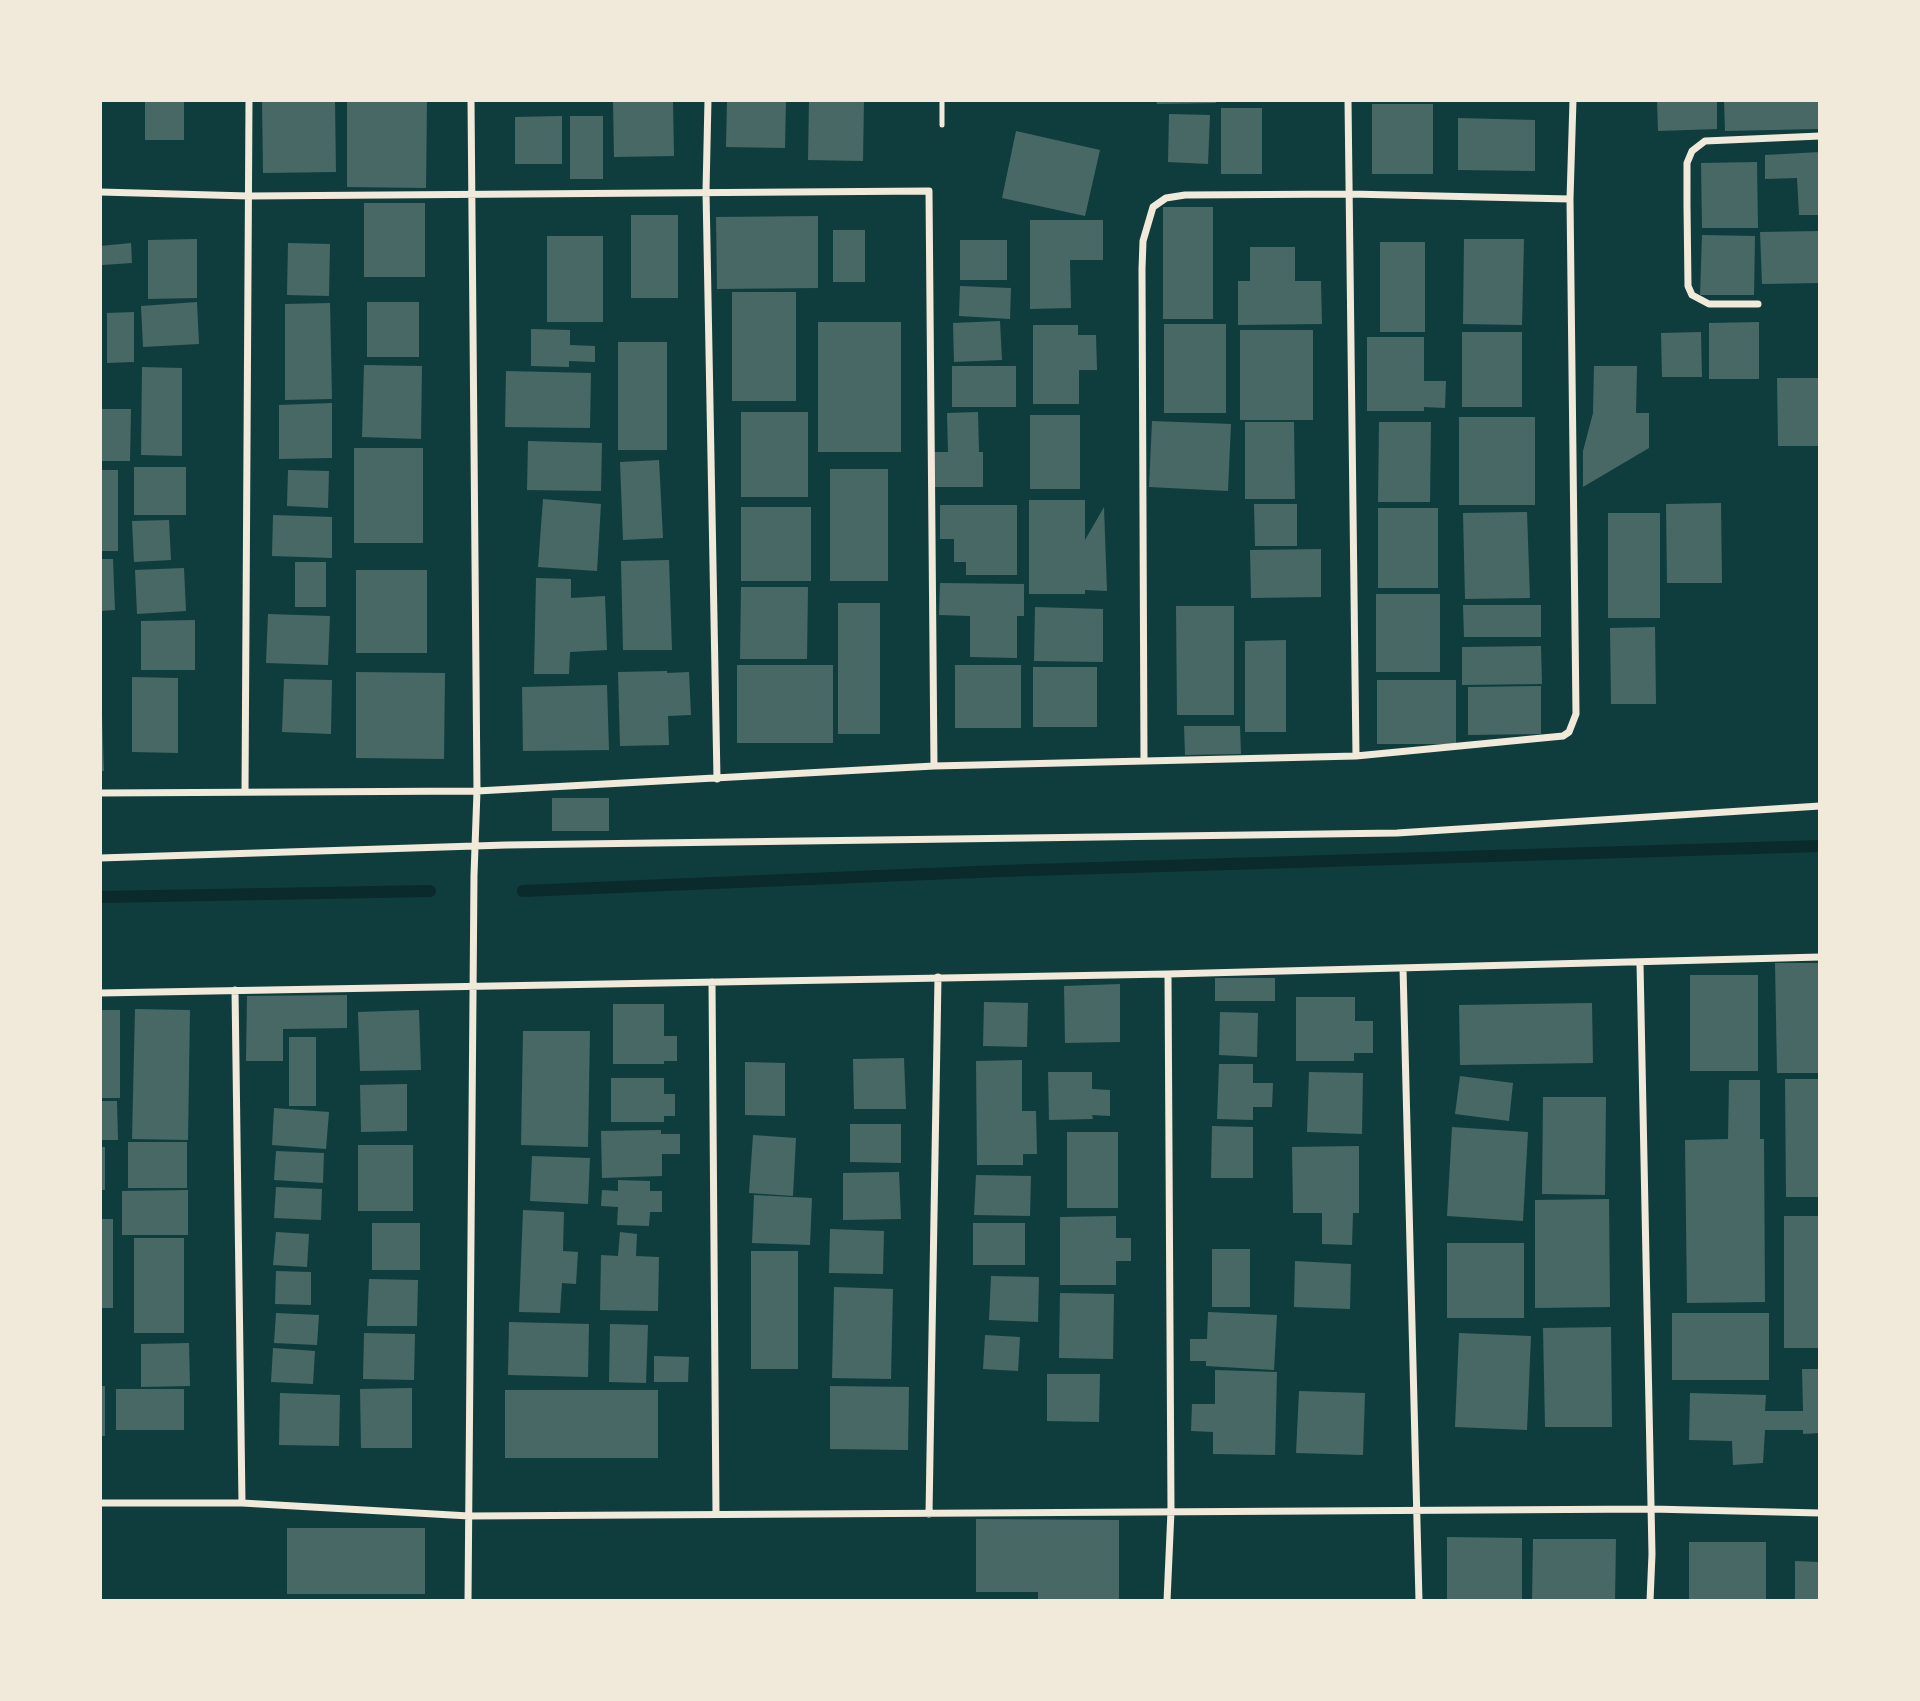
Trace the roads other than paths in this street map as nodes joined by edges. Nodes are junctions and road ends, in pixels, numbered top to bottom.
1 (249, 100) edge
2 (471, 100) edge
3 (708, 100) edge
4 (942, 100) edge
5 (1349, 100) edge
6 (1573, 100) edge
7 (942, 125) dead end
8 (1820, 136) edge
9 (706, 191) junction
10 (100, 192) edge
11 (471, 193) junction
12 (1350, 194) junction
13 (249, 196) junction
14 (1570, 199) junction
15 (1758, 303) dead end
16 (1356, 756) junction
17 (1144, 761) junction
18 (933, 766) junction
19 (716, 779) junction
20 (245, 791) junction
21 (477, 791) junction
22 (100, 793) edge
23 (1820, 806) edge
24 (474, 846) junction
25 (100, 858) edge
26 (1820, 957) edge
27 (1640, 963) junction
28 (1403, 968) junction
29 (1168, 974) junction
30 (938, 977) junction
31 (712, 982) junction
32 (473, 986) junction
33 (235, 990) junction
34 (100, 993) edge
35 (100, 1503) edge
36 (242, 1503) junction
37 (1651, 1509) junction
38 (1417, 1510) junction
39 (1171, 1511) junction
40 (1820, 1513) edge
41 (716, 1514) junction
42 (929, 1514) junction
43 (469, 1516) junction
44 (468, 1601) edge
45 (1167, 1601) edge
46 (1419, 1601) edge
47 (1650, 1601) edge

1 - 13 street
2 - 11 street
3 - 9 street
4 - 7 lane
5 - 12 street
6 - 14 street
8 - 15 street
9 - 11 street
9 - 18 street
9 - 19 street
10 - 13 street
11 - 13 street
11 - 21 street
12 - 14 street
12 - 16 street
12 - 17 street
13 - 20 street
14 - 16 street
16 - 17 street
17 - 18 street
18 - 19 street
19 - 21 street
20 - 21 street
20 - 22 street
21 - 24 street
23 - 24 street
24 - 25 street
24 - 32 street
26 - 27 street
27 - 28 street
27 - 37 street
28 - 29 street
28 - 38 street
29 - 30 street
29 - 39 street
30 - 31 street
30 - 42 street
31 - 32 street
31 - 41 street
32 - 33 street
32 - 43 street
33 - 34 street
33 - 36 street
35 - 36 street
36 - 43 street
37 - 38 street
37 - 40 street
37 - 47 street
38 - 39 street
38 - 46 street
39 - 42 street
39 - 45 street
41 - 42 street
41 - 43 street
43 - 44 street

